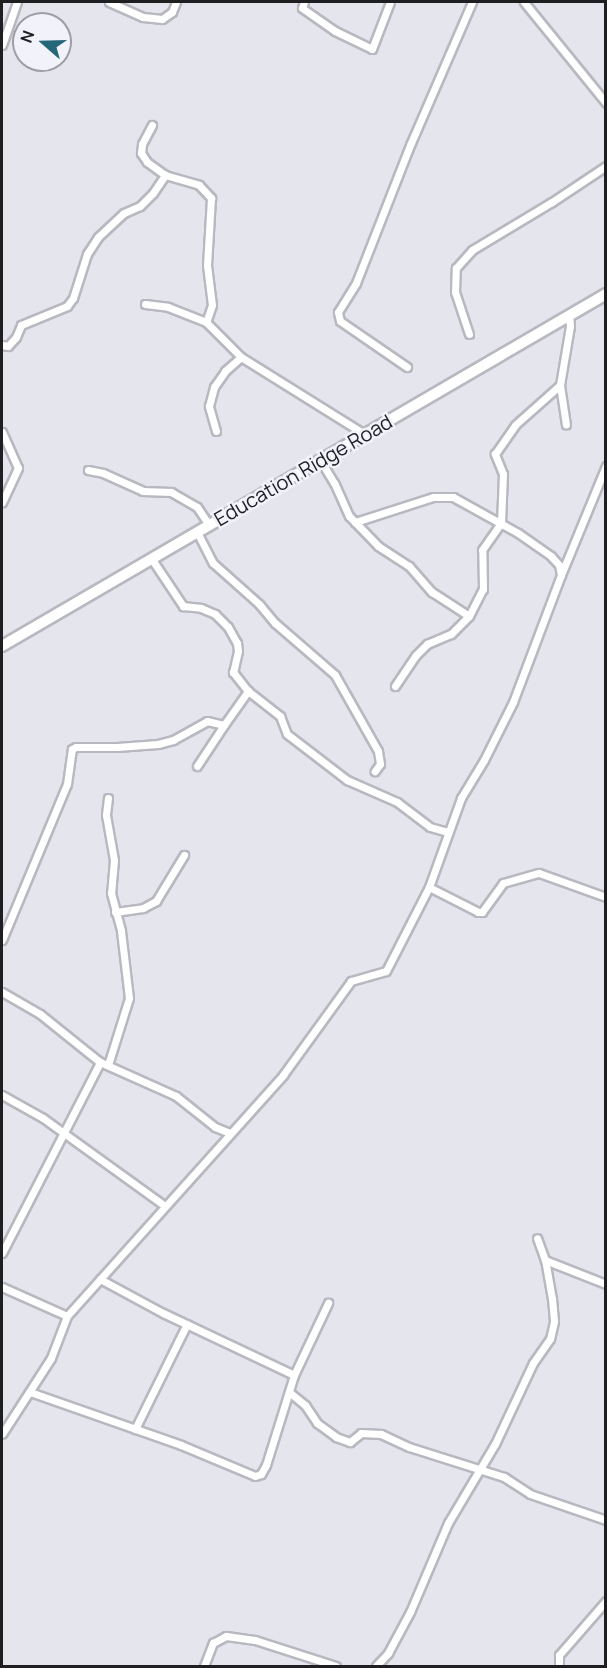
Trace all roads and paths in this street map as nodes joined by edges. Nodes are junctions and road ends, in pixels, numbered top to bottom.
1 (17, 2) edge
2 (109, 2) edge
3 (176, 2) edge
4 (304, 2) edge
5 (390, 2) edge
6 (472, 2) edge
7 (524, 2) edge
8 (2, 45) edge
9 (606, 103) edge
10 (152, 125) dead end
11 (606, 166) edge
12 (165, 175) junction
13 (606, 294) edge
14 (145, 303) dead end
15 (569, 315) junction
16 (206, 322) junction
17 (469, 334) dead end
18 (2, 345) edge
19 (241, 357) junction
20 (407, 367) dead end
21 (560, 385) junction
22 (566, 424) dead end
23 (216, 431) dead end
24 (2, 432) edge
25 (364, 434) junction
26 (321, 460) junction
27 (606, 466) edge
28 (88, 470) dead end
29 (2, 502) edge
30 (355, 522) junction
31 (501, 523) junction
32 (209, 525) junction
33 (197, 532) junction
34 (151, 558) junction
35 (561, 575) junction
36 (469, 616) junction
37 (2, 646) edge
38 (395, 686) dead end
39 (248, 691) junction
40 (224, 725) junction
41 (197, 766) dead end
42 (375, 771) dead end
43 (108, 798) dead end
44 (447, 832) junction
45 (184, 855) dead end
46 (429, 886) junction
47 (606, 897) edge
48 (115, 912) junction
49 (2, 940) edge
50 (2, 992) edge
51 (100, 1062) junction
52 (108, 1065) junction
53 (2, 1095) edge
54 (62, 1132) junction
55 (230, 1133) junction
56 (165, 1206) junction
57 (537, 1238) dead end
58 (2, 1253) edge
59 (545, 1260) junction
60 (100, 1279) junction
61 (606, 1284) edge
62 (2, 1287) edge
63 (328, 1303) dead end
64 (67, 1316) junction
65 (187, 1324) junction
66 (294, 1375) junction
67 (30, 1392) junction
68 (289, 1392) junction
69 (135, 1430) junction
70 (2, 1434) edge
71 (480, 1471) junction
72 (606, 1520) edge
73 (606, 1601) edge
74 (313, 1658) junction
75 (204, 1666) edge
76 (310, 1666) edge
77 (336, 1666) edge
78 (376, 1666) edge
79 (559, 1666) edge

1 - 8 street
2 - 3 street
4 - 5 street
6 - 20 street
7 - 9 street
10 - 12 street
11 - 17 street
12 - 16 street
12 - 18 street
13 - 15 main road, Education Ridge Road
14 - 16 street
15 - 21 street
15 - 25 main road, Education Ridge Road
16 - 19 street
19 - 23 street
19 - 25 street
21 - 22 street
21 - 31 street
24 - 29 street
25 - 26 main road, Education Ridge Road
26 - 30 street
26 - 32 main road, Education Ridge Road
27 - 35 street
28 - 32 street
30 - 31 street
30 - 36 street
31 - 35 street
31 - 36 street
32 - 33 main road, Education Ridge Road
33 - 34 main road, Education Ridge Road
33 - 42 street
34 - 37 main road, Education Ridge Road
34 - 39 street
35 - 44 street
36 - 38 street
39 - 40 street
39 - 44 street
40 - 41 street
40 - 49 street
43 - 48 street
44 - 46 street
45 - 48 street
46 - 47 street
46 - 55 street
48 - 52 street
50 - 51 street
51 - 52 street
51 - 54 street
52 - 55 street
53 - 54 street
54 - 56 street
54 - 58 street
55 - 56 street
56 - 60 street
57 - 59 street
59 - 61 street
59 - 71 street
60 - 64 street
60 - 65 street
62 - 64 street
63 - 66 street
64 - 67 street
65 - 66 street
65 - 69 street
66 - 68 street
67 - 69 street
67 - 70 street
68 - 69 street
68 - 71 street
71 - 72 street
71 - 78 street
73 - 79 street
74 - 75 street
74 - 76 street
74 - 77 street

